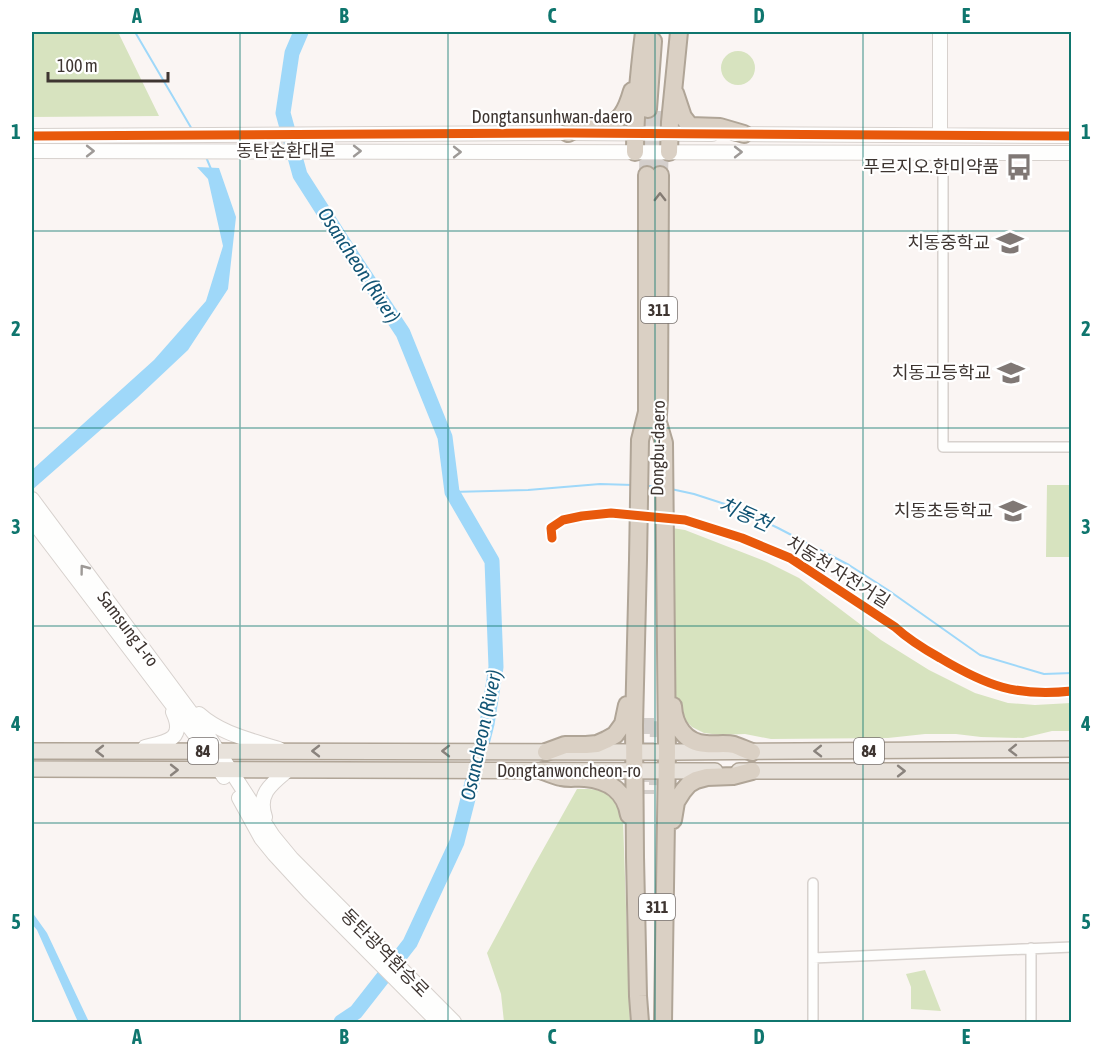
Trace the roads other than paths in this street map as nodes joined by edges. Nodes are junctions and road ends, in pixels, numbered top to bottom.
1 (644, 32) edge
2 (655, 32) edge
3 (669, 32) edge
4 (679, 32) edge
5 (940, 32) edge
6 (639, 67) junction
7 (673, 89) junction
8 (568, 133) junction
9 (635, 134) junction
10 (669, 134) junction
11 (744, 134) junction
12 (940, 135) junction
13 (32, 136) edge
14 (1071, 136) edge
15 (32, 151) edge
16 (399, 152) joint
17 (635, 152) junction
18 (669, 152) junction
19 (1071, 153) edge
20 (942, 155) junction
21 (653, 175) tunnel mouth
22 (1071, 447) edge
23 (33, 508) edge
24 (652, 522) junction
25 (666, 686) junction
26 (635, 688) junction
27 (172, 696) junction
28 (652, 719) tunnel mouth
29 (1071, 749) edge
30 (32, 751) edge
31 (130, 751) junction
32 (212, 751) junction
33 (284, 751) junction
34 (546, 752) junction
35 (634, 752) junction
36 (667, 752) junction
37 (752, 752) junction
38 (32, 769) edge
39 (224, 770) junction
40 (288, 770) junction
41 (543, 771) junction
42 (634, 771) junction
43 (666, 771) junction
44 (752, 771) junction
45 (1071, 771) edge
46 (273, 836) junction
47 (635, 857) junction
48 (665, 859) junction
49 (813, 883) dead end
50 (312, 888) junction
51 (1071, 947) edge
52 (1030, 948) junction
53 (813, 958) junction
54 (438, 1023) edge
55 (454, 1023) edge
56 (640, 1023) edge
57 (647, 1023) edge
58 (657, 1023) edge
59 (663, 1023) edge
60 (813, 1023) edge
61 (1031, 1023) edge

1 - 6 highway
2 - 3 highway
4 - 7 highway
5 - 12 street
6 - 8 highway
6 - 9 highway
7 - 10 highway
7 - 11 highway
8 - 9 street, Dongtansunhwan-daero
8 - 13 street, Dongtansunhwan-daero
9 - 10 street, Dongtansunhwan-daero
9 - 17 highway
10 - 11 street, Dongtansunhwan-daero
10 - 18 highway
11 - 12 street, Dongtansunhwan-daero
12 - 14 street, Dongtansunhwan-daero
15 -> 16 street, 동탄순환대로
16 -> 17 street, Dongtansunhwan-daero
17 - 18 street, Dongtansunhwan-daero
18 -> 20 street, Dongtansunhwan-daero
19 - 20 street, Dongtansunhwan-daero
20 - 22 street
21 - 24 highway, Dongbu-daero / 311
23 - 27 street, Samsung 1-ro
24 - 25 highway
24 - 26 highway
24 - 28 highway, Dongbu-daero / 311
25 - 36 highway
25 - 37 highway
26 - 34 highway
26 - 35 highway
27 - 31 street
27 - 32 street, Samsung 1-ro
27 - 33 street
29 -> 37 main road, Dongtanwoncheon-ro / 84
31 -> 30 main road, 84
31 - 32 main road, 84
32 - 33 main road, 84
32 - 39 street, Samsung 1-ro
34 -> 33 main road, 84
34 - 35 main road, Dongtanwoncheon-ro / 84
35 - 36 main road, Dongtanwoncheon-ro / 84
35 - 42 highway
36 - 37 main road, Dongtanwoncheon-ro / 84
36 - 43 highway
38 -> 39 main road, Dongtanwoncheon-ro / 84
39 - 40 main road, Dongtanwoncheon-ro / 84
39 - 46 street
39 - 50 street
40 - 41 main road, Dongtanwoncheon-ro / 84
40 - 46 street
41 - 42 main road, Dongtanwoncheon-ro / 84
41 - 47 highway
42 - 43 main road, Dongtanwoncheon-ro / 84
42 - 47 highway
43 - 44 main road, Dongtanwoncheon-ro / 84
43 - 48 highway
44 -> 45 main road, Dongtanwoncheon-ro / 84
44 - 48 highway
46 - 50 street
47 - 56 highway
48 - 59 highway
49 - 53 street
50 - 54 street, 동탄광역환승로
50 - 55 street, 동탄광역환승로
51 - 52 street
52 - 53 street
52 - 61 street
53 - 60 street
57 - 58 highway, 311

